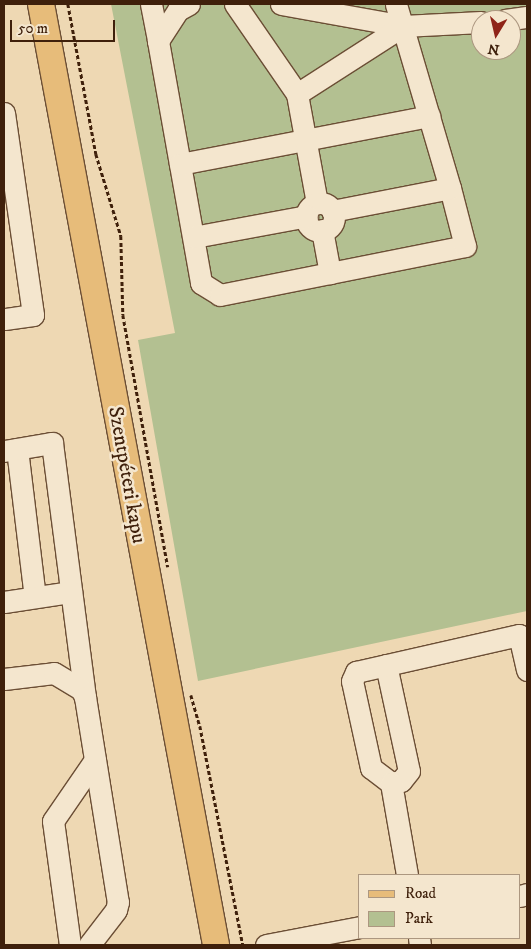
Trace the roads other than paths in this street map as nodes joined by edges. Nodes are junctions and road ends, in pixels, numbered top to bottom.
1 (41, 4) edge
2 (150, 4) edge
3 (189, 4) edge
4 (235, 4) edge
5 (281, 4) edge
6 (396, 4) edge
7 (471, 23) edge
8 (403, 26) junction
9 (158, 41) junction
10 (296, 94) junction
11 (4, 113) edge
12 (429, 116) junction
13 (305, 140) junction
14 (180, 164) junction
15 (450, 188) junction
16 (9, 191) edge
17 (319, 210) junction
18 (194, 237) junction
19 (330, 273) junction
20 (4, 319) edge
21 (10, 450) edge
22 (71, 592) junction
23 (35, 597) junction
24 (4, 602) edge
25 (386, 665) junction
26 (527, 670) edge
27 (4, 679) edge
28 (85, 698) junction
29 (95, 760) junction
30 (391, 783) junction
31 (407, 874) edge
32 (358, 927) edge
33 (70, 945) edge
34 (89, 945) edge
35 (216, 945) edge
36 (266, 945) edge

1 - 35 main road, Szentpéteri kapu
2 - 9 lane
3 - 9 lane
4 - 10 lane
5 - 8 lane
6 - 8 lane
7 - 8 lane
8 - 10 lane
8 - 12 lane
9 - 14 lane
10 - 13 lane
11 - 16 lane
12 - 13 lane
12 - 15 lane
13 - 14 lane
13 - 17 lane
14 - 18 lane
15 - 17 lane
15 - 19 lane
16 - 20 lane
17 - 18 lane
17 - 19 lane
18 - 19 lane
21 - 22 lane
21 - 23 lane
22 - 23 lane
22 - 28 lane
23 - 24 lane
25 - 26 lane
25 - 30 lane
25 - 30 lane
27 - 28 lane
28 - 29 lane
29 - 33 lane
29 - 34 lane
30 - 31 lane
32 - 36 lane

